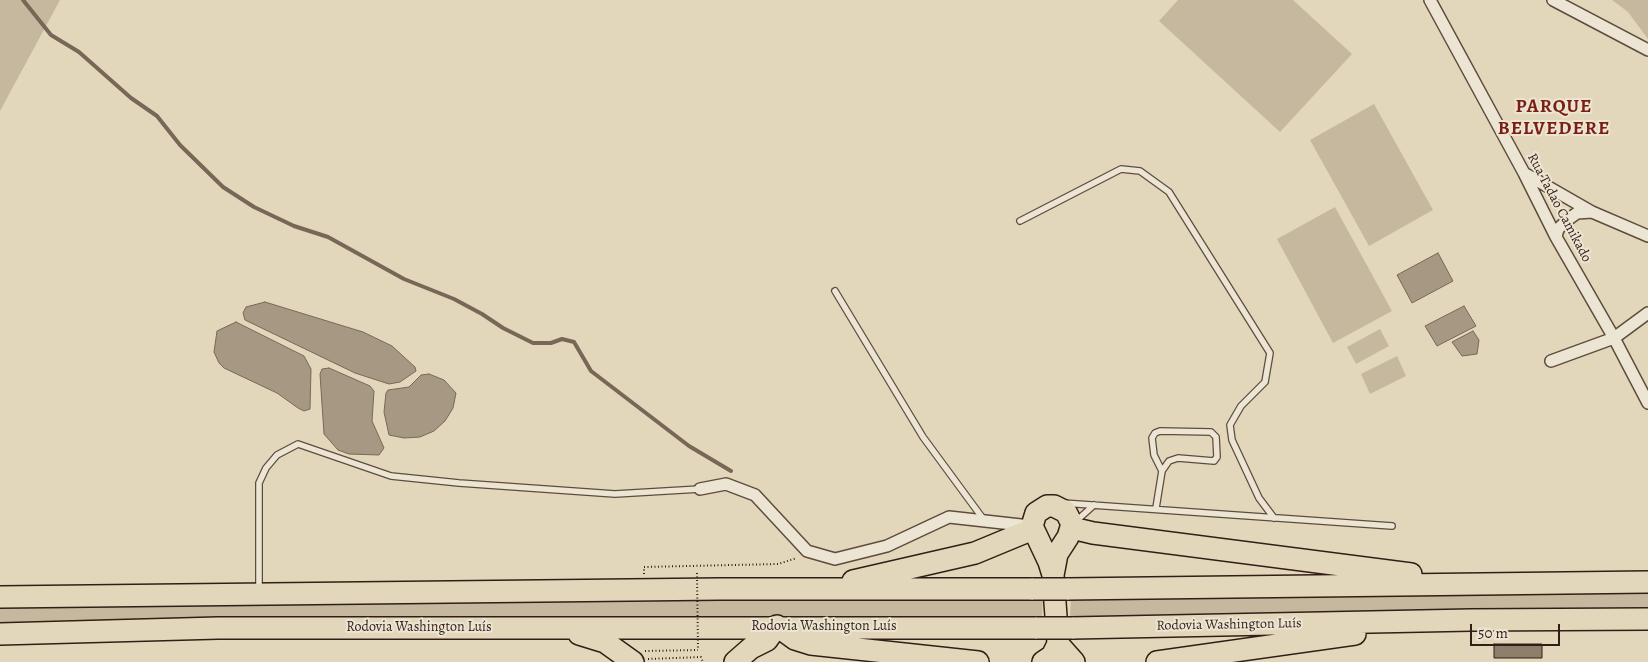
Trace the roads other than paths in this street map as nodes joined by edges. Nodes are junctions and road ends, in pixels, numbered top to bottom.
1 (1430, 0) edge
2 (1552, 0) edge
3 (1648, 50) edge
4 (1524, 173) junction
5 (1592, 212) junction
6 (1020, 221) dead end
7 (1648, 236) edge
8 (1556, 237) junction
9 (835, 291) dead end
10 (1648, 313) edge
11 (1614, 338) junction
12 (1550, 361) dead end
13 (1648, 404) edge
14 (1162, 470) junction
15 (700, 489) joint
16 (1094, 505) junction
17 (1047, 506) junction
18 (1156, 508) junction
19 (1274, 518) junction
20 (984, 520) junction
21 (1392, 526) dead end
22 (1032, 528) junction
23 (1072, 528) junction
24 (1060, 582) junction
25 (1648, 582) edge
26 (1481, 584) junction
27 (720, 589) junction
28 (259, 594) junction
29 (0, 597) edge
30 (1648, 619) edge
31 (1471, 620) junction
32 (777, 626) junction
33 (522, 628) junction
34 (3, 634) edge
35 (1058, 644) junction
36 (633, 662) edge
37 (735, 662) edge
38 (978, 662) edge
39 (1043, 662) edge
40 (1074, 662) edge
41 (1157, 662) edge

1 - 4 street, Rua Tadao Camikado
2 - 3 street
4 - 5 street
4 - 8 street, Rua Tadao Camikado
5 - 7 street
5 - 8 street
6 - 19 lane
8 - 11 street, Rua Tadao Camikado
9 - 20 lane
10 - 11 street
11 - 12 street
11 - 13 street, Rua Tadao Camikado
14 - 14 lane
14 - 18 lane
15 - 20 street
15 - 28 lane
16 - 17 lane
16 - 18 lane
16 - 23 lane
17 - 22 highway
17 - 23 highway
18 - 19 lane
19 - 21 lane
20 - 22 street
22 - 24 highway
22 - 27 highway
23 - 24 highway
23 - 26 highway
24 - 26 highway
24 - 27 highway, bridge
24 - 35 highway
25 - 26 highway
27 - 28 highway
28 - 29 highway
30 - 31 highway, Rodovia Washington Luís
31 - 32 highway, Rodovia Washington Luís, bridge
31 - 41 highway
32 - 33 highway, Rodovia Washington Luís
32 - 37 highway
32 - 38 highway
33 - 34 highway, Rodovia Washington Luís
33 - 36 highway
35 - 39 highway
35 - 40 highway

